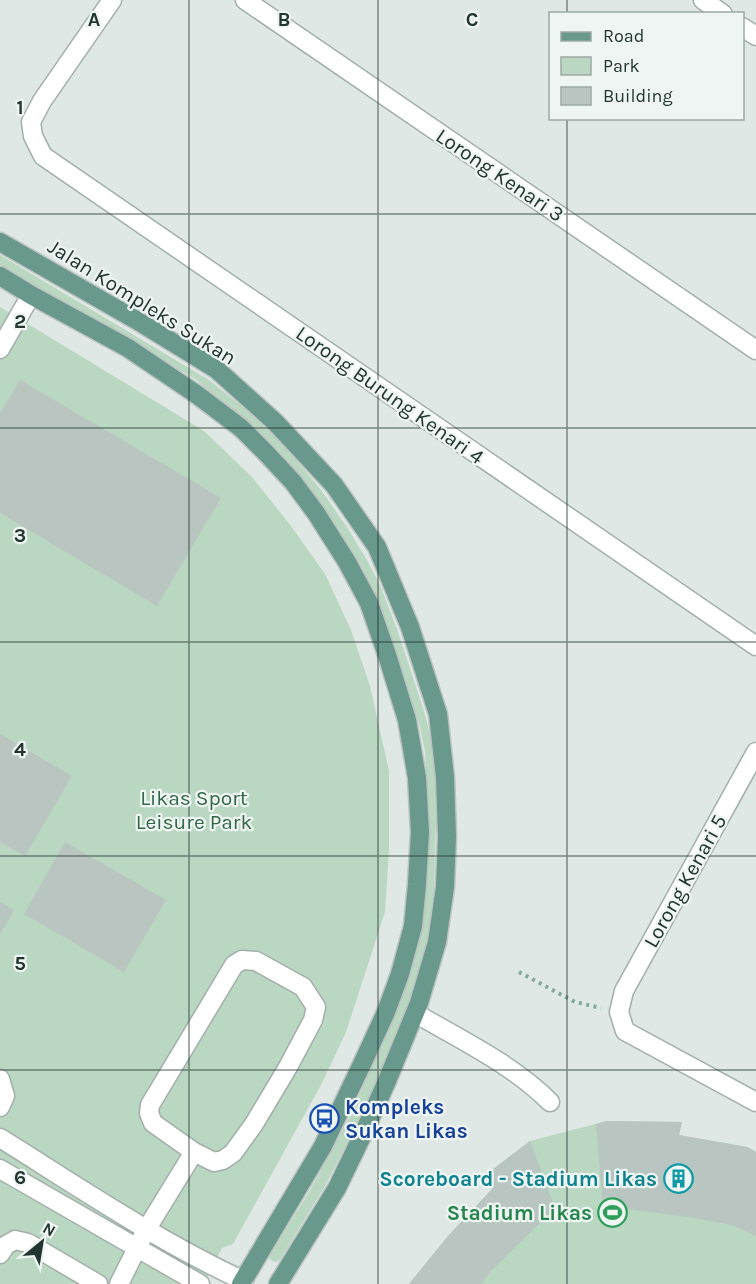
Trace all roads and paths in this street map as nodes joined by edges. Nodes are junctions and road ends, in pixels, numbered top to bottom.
1 (112, 0) edge
2 (245, 0) edge
3 (703, 0) edge
4 (720, 12) edge
5 (0, 242) edge
6 (0, 276) edge
7 (32, 295) junction
8 (0, 349) edge
9 (756, 350) edge
10 (756, 646) edge
11 (756, 752) edge
12 (519, 972) dead end
13 (619, 1012) junction
14 (415, 1013) junction
15 (0, 1079) edge
16 (550, 1102) dead end
17 (756, 1102) edge
18 (0, 1107) edge
19 (0, 1138) edge
20 (194, 1152) junction
21 (0, 1169) edge
22 (146, 1230) junction
23 (136, 1248) junction
24 (0, 1254) edge
25 (243, 1282) edge
26 (98, 1284) edge
27 (119, 1284) edge
28 (200, 1284) edge
29 (278, 1284) edge

1 - 10 street, Lorong Burung Kenari 4
2 - 9 street, Lorong Kenari 3
3 - 4 street
5 - 14 main road, Jalan Kompleks Sukan
6 - 7 main road
7 - 8 street
7 - 25 main road
11 - 13 street, Lorong Kenari 5
12 - 13 path
13 - 17 street
14 - 16 street
14 - 29 main road, Jalan Kompleks Sukan
15 - 18 street
19 - 22 street
20 - 20 street
20 - 22 street
21 - 23 street
22 - 23 street
22 - 25 street
23 - 27 street
23 - 28 street
24 - 26 street

